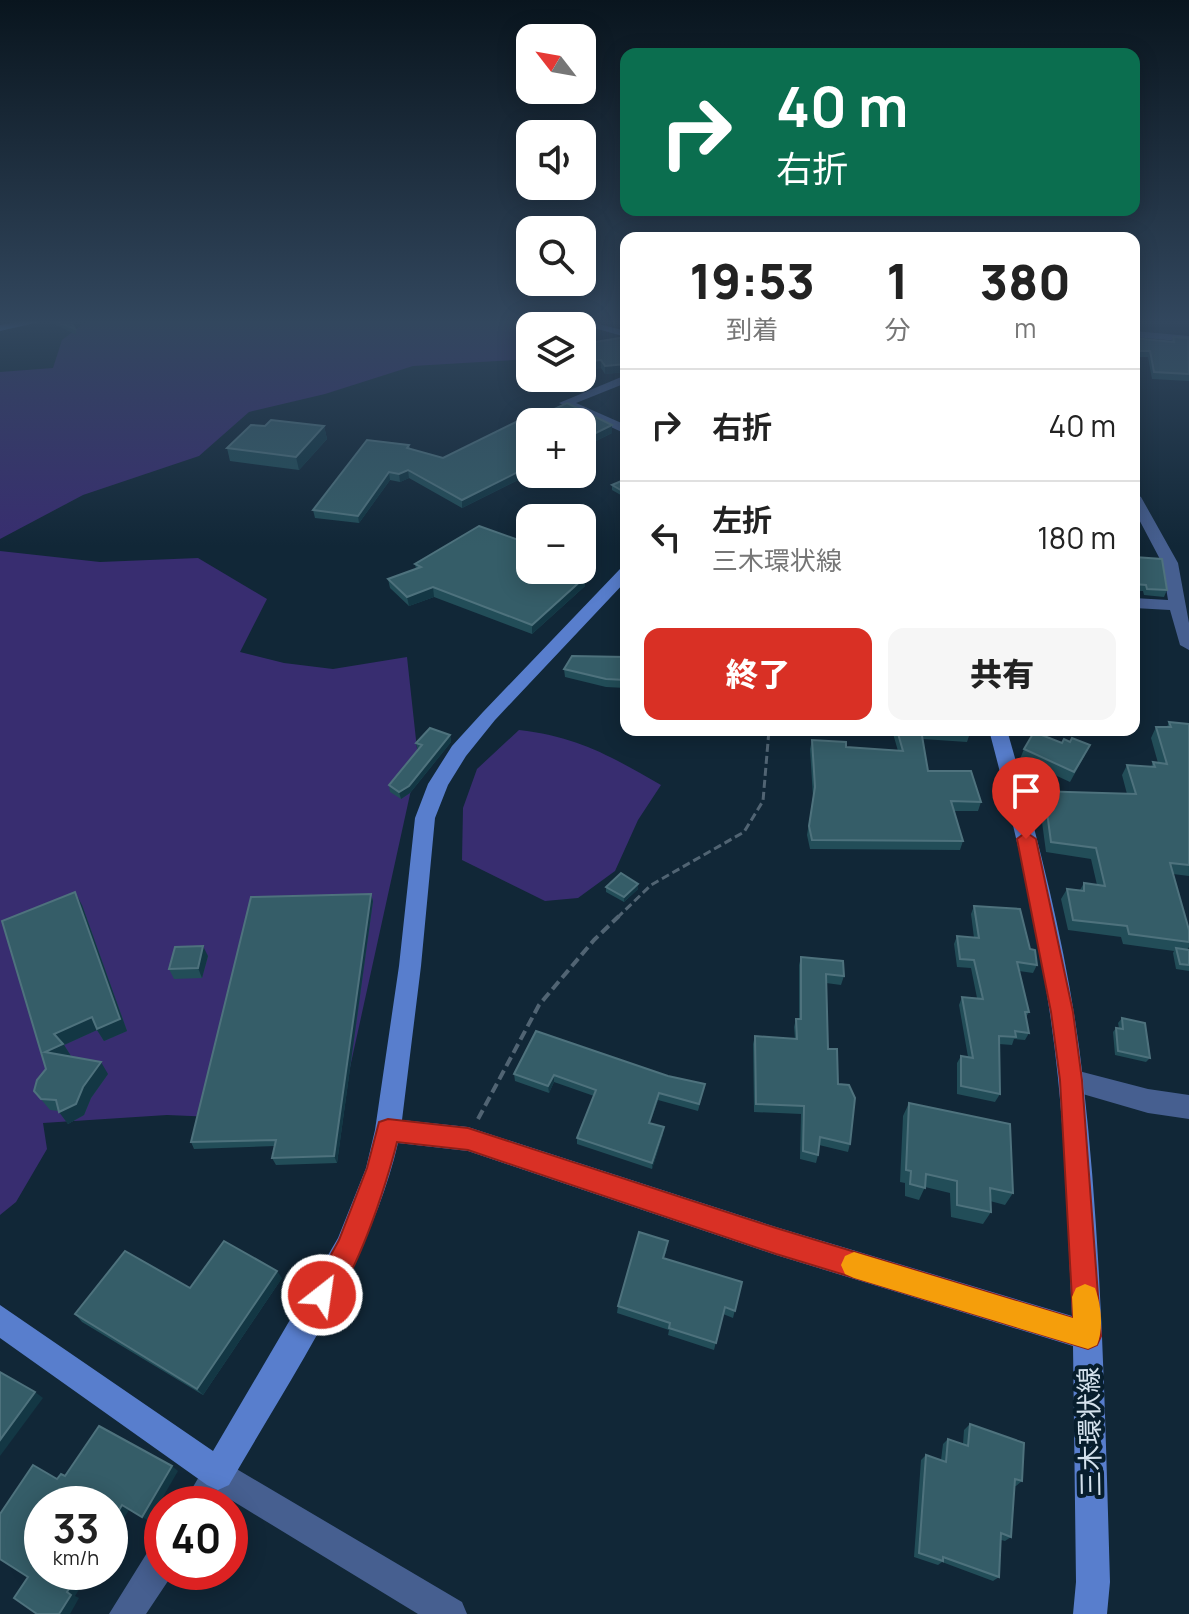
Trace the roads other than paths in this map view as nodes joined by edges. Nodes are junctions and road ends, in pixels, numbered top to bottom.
1 (585, 395) edge
2 (620, 427) edge
3 (1140, 508) edge
4 (620, 578) edge
5 (1140, 603) edge
6 (1176, 605) junction
7 (1189, 645) edge
8 (1000, 736) edge
9 (1071, 1080) junction
10 (1189, 1107) edge
11 (388, 1130) junction
12 (0, 1320) edge
13 (1088, 1336) junction
14 (218, 1474) junction
15 (210, 1486) edge
16 (144, 1587) edge
17 (126, 1614) edge
18 (450, 1614) edge
19 (1090, 1614) edge

1 - 2 street
3 - 6 street
4 - 11 street
5 - 6 street
6 - 7 street
8 - 9 street, 三木環状線
9 - 10 street
9 - 13 street, 三木環状線
11 - 13 street
11 - 14 street
12 - 14 street
13 - 19 street, 三木環状線
14 - 15 street
14 - 18 street
16 - 17 street

